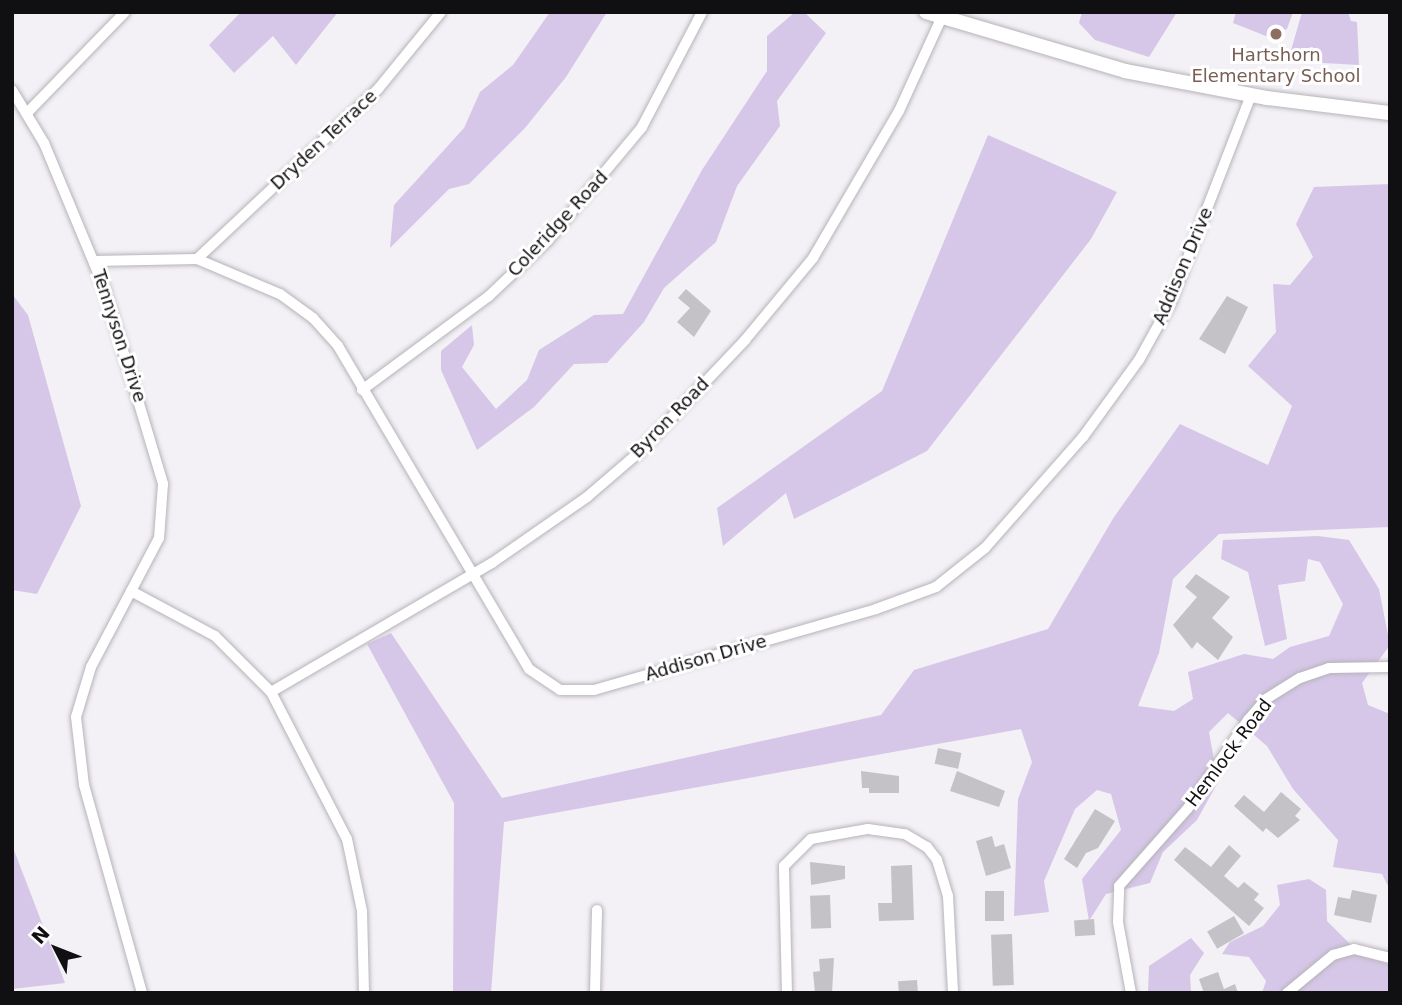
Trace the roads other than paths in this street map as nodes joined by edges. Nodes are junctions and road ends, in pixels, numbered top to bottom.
1 (125, 12) edge
2 (441, 12) edge
3 (702, 12) edge
4 (926, 12) edge
5 (942, 19) junction
6 (12, 90) edge
7 (1251, 95) junction
8 (28, 112) junction
9 (1390, 113) edge
10 (197, 259) junction
11 (94, 261) junction
12 (362, 390) junction
13 (471, 575) junction
14 (131, 591) junction
15 (1390, 667) edge
16 (271, 692) junction
17 (597, 910) dead end
18 (1390, 958) edge
19 (142, 993) edge
20 (364, 993) edge
21 (595, 993) edge
22 (787, 993) edge
23 (953, 993) edge
24 (1131, 993) edge
25 (1287, 993) edge

1 - 8 street
2 - 10 street, Dryden Terrace
3 - 12 street, Coleridge Road
4 - 5 street
5 - 7 street
5 - 13 street, Byron Road
6 - 8 street, Tennyson Drive
7 - 9 street
7 - 13 street, Addison Drive
8 - 11 street, Tennyson Drive
10 - 11 street, Addison Drive
10 - 12 street, Addison Drive
11 - 14 street, Tennyson Drive
12 - 13 street, Addison Drive
13 - 16 street, Byron Road
14 - 16 street
14 - 19 street, Tennyson Drive
15 - 24 street, Hemlock Road
16 - 20 street
17 - 21 street
18 - 25 street
22 - 23 street

